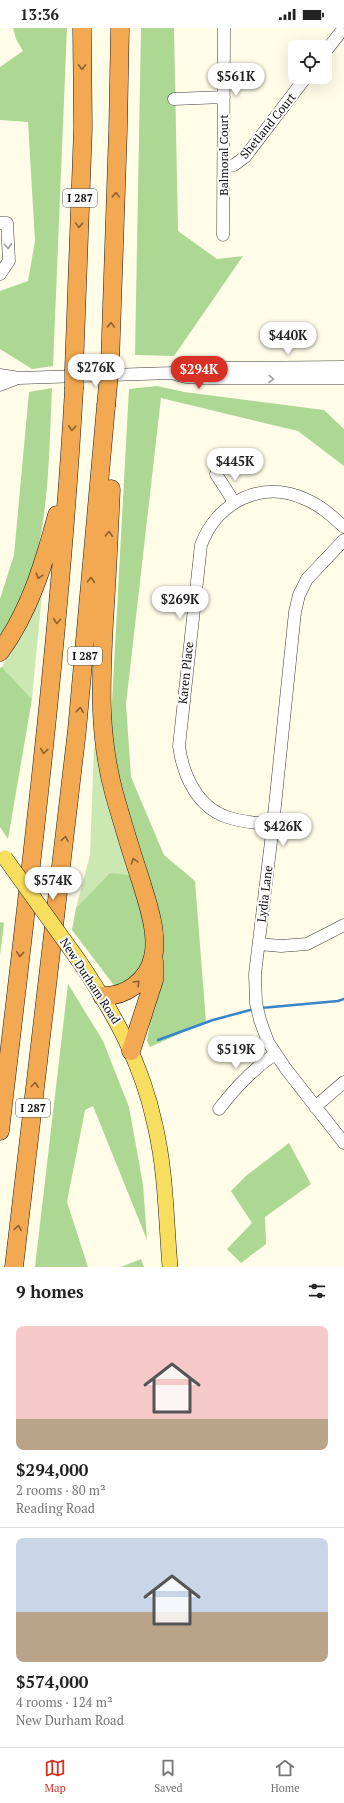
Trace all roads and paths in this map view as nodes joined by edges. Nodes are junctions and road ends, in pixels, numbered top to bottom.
1 (82, 28) edge
2 (120, 28) edge
3 (224, 28) edge
4 (339, 32) edge
5 (332, 42) edge
6 (301, 84) edge
7 (224, 97) junction
8 (174, 98) dead end
9 (224, 167) junction
10 (0, 223) edge
11 (223, 235) dead end
12 (0, 274) edge
13 (344, 367) edge
14 (171, 373) junction
15 (0, 375) edge
16 (19, 378) junction
17 (344, 378) edge
18 (0, 385) edge
19 (105, 425) junction
20 (69, 471) junction
21 (216, 474) dead end
22 (234, 502) junction
23 (344, 527) edge
24 (344, 540) edge
25 (0, 652) edge
26 (273, 825) junction
27 (2, 854) edge
28 (344, 925) edge
29 (259, 944) junction
30 (153, 958) junction
31 (102, 996) junction
32 (131, 1051) junction
33 (275, 1054) junction
34 (344, 1082) edge
35 (315, 1107) junction
36 (219, 1109) dead end
37 (0, 1131) edge
38 (344, 1143) edge
39 (14, 1267) edge
40 (170, 1267) edge

1 -> 20 highway, I 287, bridge
19 -> 2 highway, I 287, bridge
3 - 7 street, Balmoral Court
4 - 5 street
6 - 9 street, Shetland Court
7 - 8 street
7 - 9 street, Balmoral Court
9 - 11 street, Balmoral Court
10 -> 12 street
13 - 14 street
14 - 16 street
14 -> 17 street
15 - 16 street
16 - 18 street
30 -> 19 highway
39 -> 19 highway, I 287
20 -> 25 highway
20 -> 37 highway, I 287
21 - 22 street
22 - 23 street, Karen Place
22 - 26 street, Karen Place
24 - 26 street, Lydia Lane
26 - 29 street, Lydia Lane
27 - 31 main road, New Durham Road, bridge
28 - 29 street
29 - 33 street, Lydia Lane
31 -> 30 highway
30 - 32 highway
31 - 32 main road, New Durham Road
32 - 40 main road, New Durham Road
33 - 35 street, Lydia Lane
33 - 36 street
34 - 35 street
35 - 38 street, Lydia Lane

